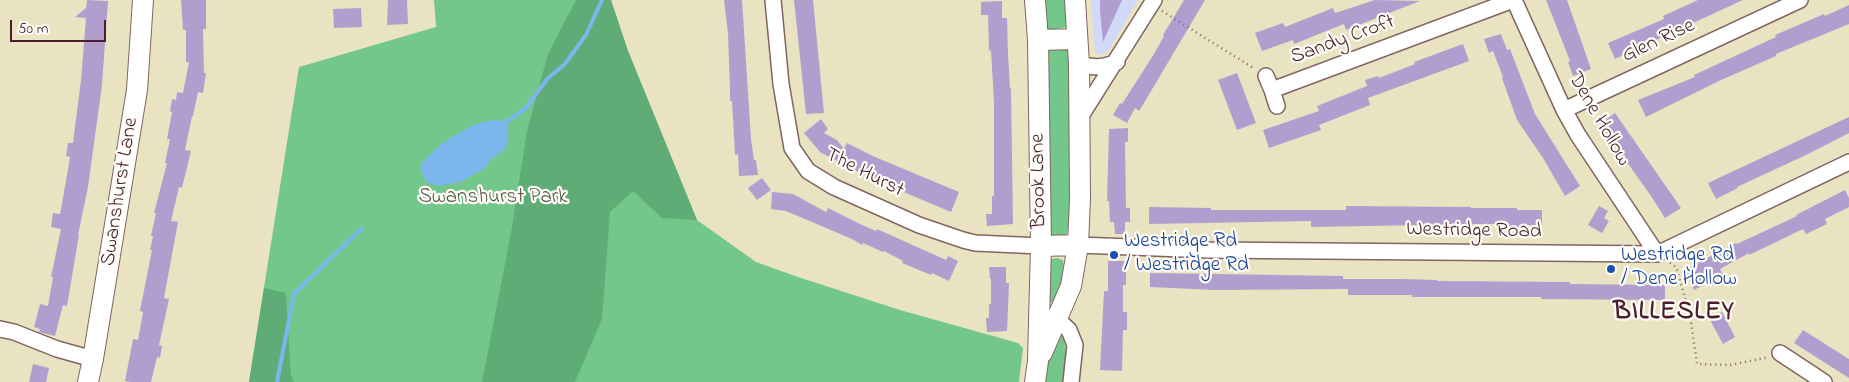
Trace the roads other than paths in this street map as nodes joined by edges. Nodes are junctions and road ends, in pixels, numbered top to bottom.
1 (143, 0) edge
2 (773, 0) edge
3 (1035, 0) edge
4 (1075, 0) edge
5 (1514, 0) edge
6 (1800, 0) edge
7 (1153, 3) edge
8 (1078, 39) junction
9 (1038, 40) junction
10 (1117, 62) junction
11 (1079, 64) junction
12 (1277, 106) dead end
13 (1564, 110) junction
14 (1079, 119) junction
15 (1849, 162) edge
16 (1078, 245) junction
17 (1041, 246) junction
18 (1657, 254) junction
19 (1057, 319) junction
20 (0, 329) edge
21 (1780, 353) road end
22 (93, 359) junction
23 (1038, 361) junction
24 (88, 382) edge
25 (1035, 382) edge
26 (1071, 382) edge
27 (1824, 382) edge

1 - 22 main road, Swanshurst Lane
2 - 17 street, The Hurst
3 - 9 main road, Brook Lane
4 - 8 main road, Brook Lane
5 - 12 street, Sandy Croft
5 - 13 street, Dene Hollow
6 - 13 street, Glen Rise
7 - 10 street
8 - 9 main road
8 - 11 main road, Brook Lane
9 - 17 main road, Brook Lane
10 - 11 street
10 - 14 street
11 - 14 main road, Brook Lane
13 - 18 street, Dene Hollow
14 - 16 main road, Brook Lane
15 - 18 street, Westridge Road
16 - 17 main road
16 - 18 street, Westridge Road
16 - 19 main road, Brook Lane
17 - 23 main road, Brook Lane
19 - 23 main road, Brook Lane
19 - 26 street
20 - 22 street
21 - 27 street
22 - 24 main road, Swanshurst Lane
23 - 25 main road, Brook Lane

